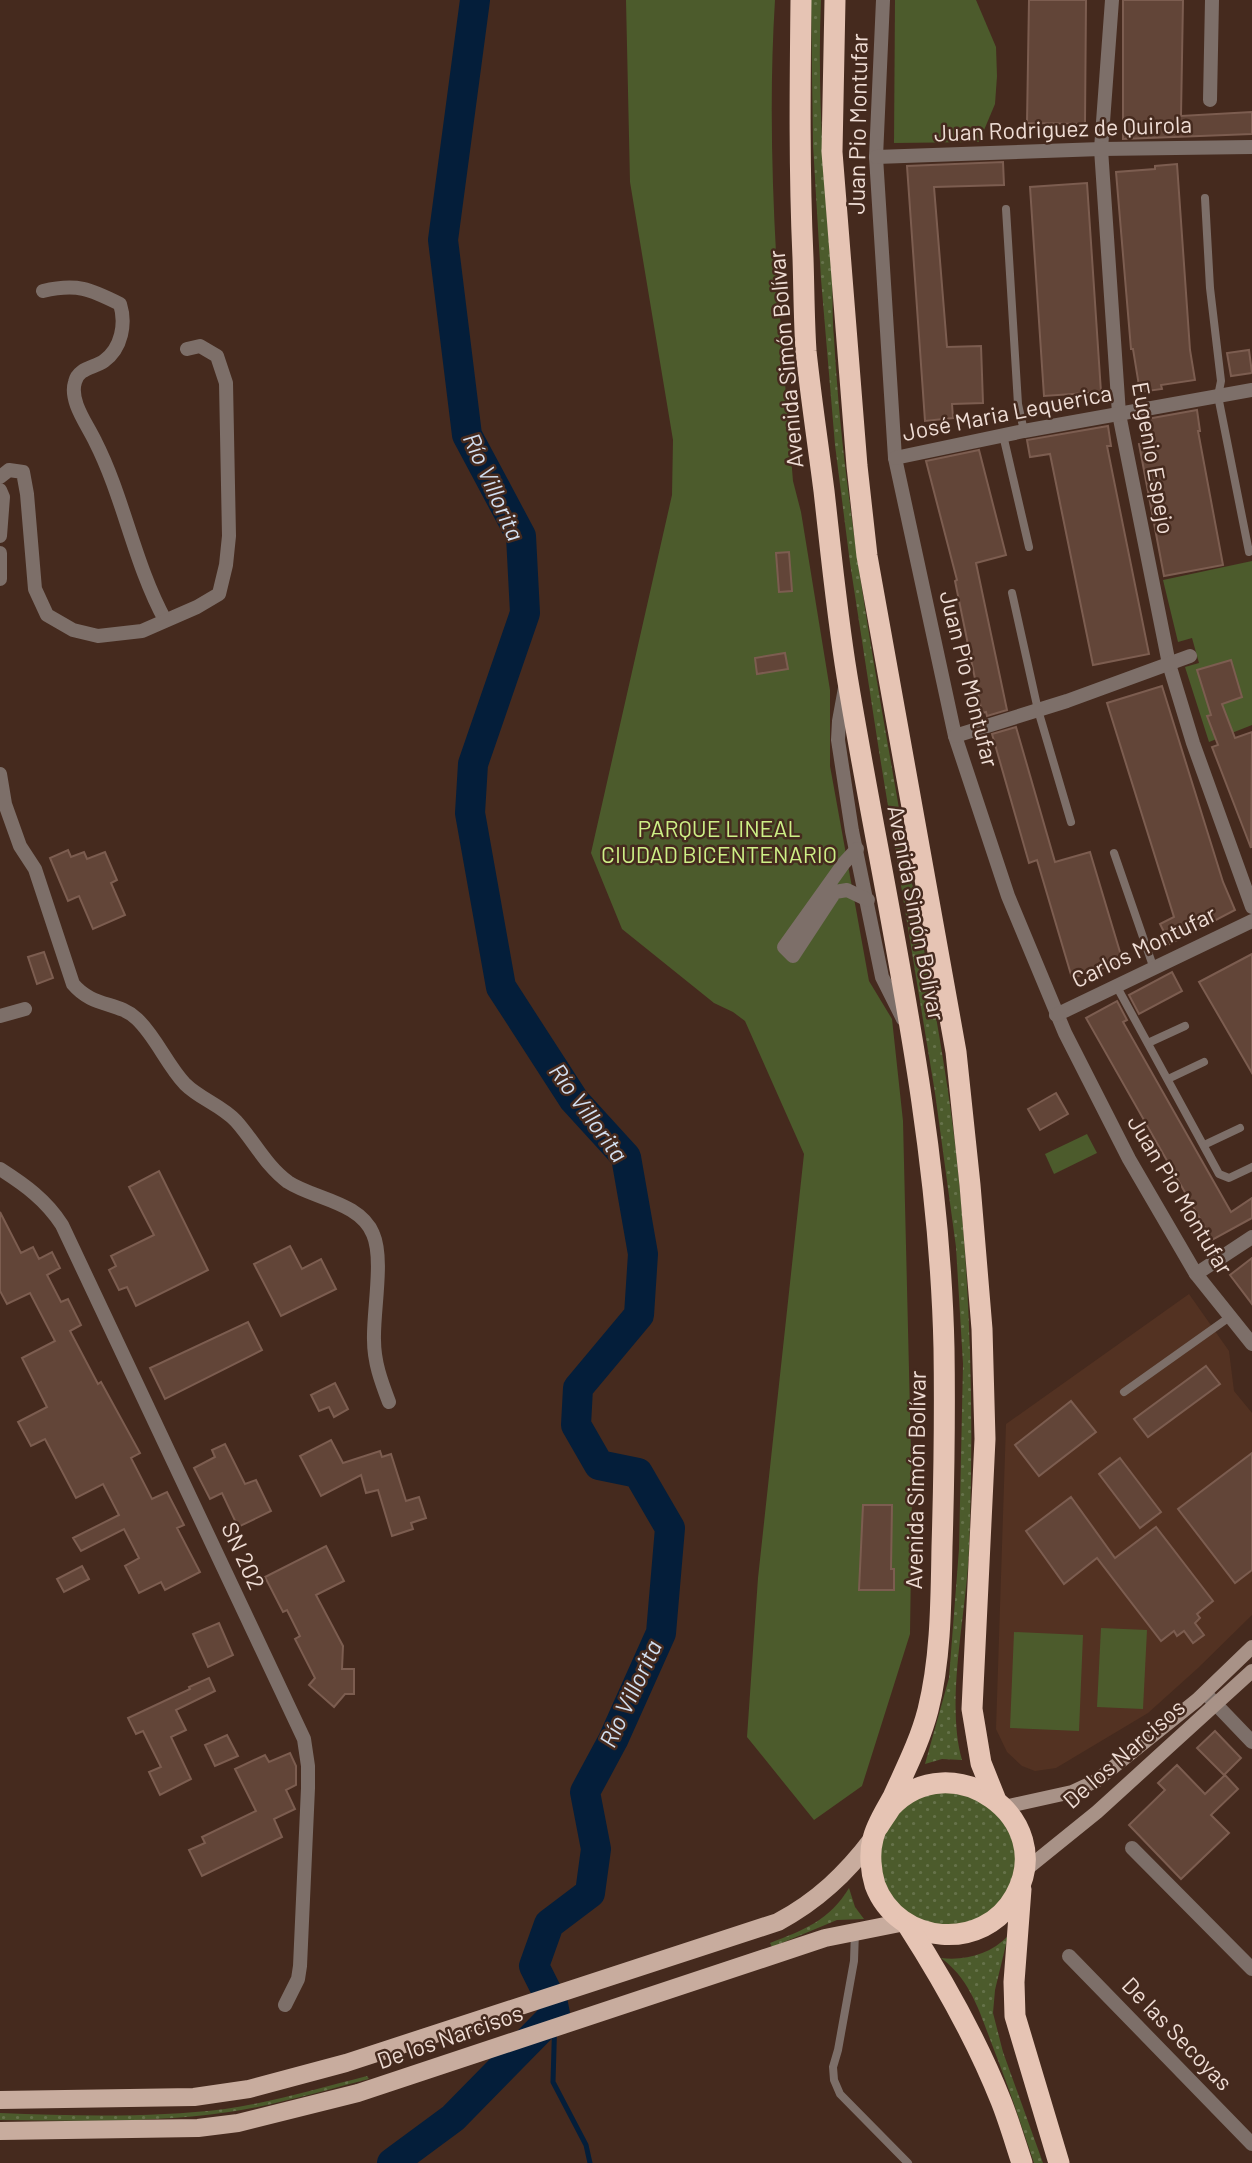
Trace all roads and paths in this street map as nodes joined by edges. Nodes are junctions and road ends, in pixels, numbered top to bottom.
1 (801, 0) edge
2 (835, 0) edge
3 (883, 0) edge
4 (1112, 0) edge
5 (1212, 0) edge
6 (1210, 100) dead end
7 (1252, 147) edge
8 (1101, 149) junction
9 (876, 157) junction
10 (1205, 198) dead end
11 (1006, 209) dead end
12 (43, 291) dead end
13 (187, 349) dead end
14 (1252, 390) edge
15 (1218, 396) junction
16 (1119, 414) junction
17 (1024, 431) junction
18 (1003, 435) junction
19 (895, 458) junction
20 (0, 477) edge
21 (0, 490) edge
22 (0, 536) edge
23 (1030, 547) dead end
24 (1249, 552) dead end
25 (0, 553) edge
26 (0, 579) edge
27 (1012, 593) dead end
28 (165, 620) junction
29 (1190, 656) dead end
30 (1169, 664) junction
31 (847, 677) junction
32 (1038, 710) junction
33 (955, 736) junction
34 (0, 774) edge
35 (1071, 822) dead end
36 (856, 849) junction
37 (1114, 853) dead end
38 (868, 900) junction
39 (1252, 907) edge
40 (1252, 921) edge
41 (1154, 969) junction
42 (1117, 987) junction
43 (26, 1009) dead end
44 (1056, 1015) junction
45 (0, 1016) edge
46 (1185, 1026) dead end
47 (914, 1041) junction
48 (1148, 1043) junction
49 (1204, 1062) dead end
50 (1168, 1079) junction
51 (1240, 1128) dead end
52 (1205, 1146) junction
53 (1252, 1167) edge
54 (0, 1169) edge
55 (1252, 1237) edge
56 (1196, 1273) junction
57 (1231, 1316) junction
58 (1252, 1344) edge
59 (1124, 1392) dead end
60 (389, 1402) dead end
61 (1252, 1647) edge
62 (1252, 1671) edge
63 (1205, 1692) junction
64 (1216, 1705) junction
65 (1252, 1742) edge
66 (999, 1802) junction
67 (875, 1833) junction
68 (1132, 1848) dead end
69 (1023, 1876) junction
70 (906, 1923) junction
71 (855, 1930) junction
72 (1069, 1956) dead end
73 (1252, 1969) edge
74 (285, 2004) dead end
75 (0, 2101) edge
76 (0, 2131) edge
77 (1252, 2144) edge
78 (908, 2163) edge
79 (1022, 2163) edge
80 (1059, 2163) edge

1 - 31 highway, Avenida Simón Bolívar
2 - 66 highway, Avenida Simón Bolívar
3 - 9 street, Juan Pio Montufar
4 - 8 street, Eugenio Espejo
5 - 6 street
7 - 8 street, Juan Rodriguez de Quirola
8 - 9 street, Juan Rodriguez de Quirola
8 - 16 street, Eugenio Espejo
9 - 19 street, Juan Pio Montufar
10 - 15 lane
11 - 17 lane
12 - 28 street
13 - 28 street
14 - 15 street, José Maria Lequerica
15 - 16 street, José Maria Lequerica
15 - 24 lane
16 - 17 street, José Maria Lequerica
16 - 30 street, Eugenio Espejo
17 - 18 street, José Maria Lequerica
18 - 19 street, José Maria Lequerica
18 - 23 lane
19 - 33 street, Juan Pio Montufar
20 - 28 street
21 - 22 street
25 - 26 street
27 - 32 lane
29 - 30 street
30 - 32 street
30 - 39 street, Eugenio Espejo
31 - 36 street
31 - 47 highway, Avenida Simón Bolívar
32 - 33 street
32 - 35 lane
33 - 44 street, Juan Pio Montufar
34 - 60 street
36 - 38 street
36 - 38 street
37 - 41 lane
38 - 47 street
40 - 41 street, Carlos Montufar
41 - 42 street, Carlos Montufar
42 - 44 street, Carlos Montufar
42 - 48 lane
43 - 45 street
44 - 56 street, Juan Pio Montufar
46 - 48 lane
47 - 67 highway, Avenida Simón Bolívar
48 - 50 lane
49 - 50 lane
50 - 52 lane
51 - 52 lane
52 - 53 lane
54 - 74 street, SN 202
55 - 56 street
56 - 57 street, Juan Pio Montufar
57 - 58 street, Juan Pio Montufar
57 - 59 lane
61 - 63 street, De los Narcisos
62 - 64 street, De los Narcisos
63 - 64 street
63 - 66 street, De los Narcisos
64 - 65 street
64 - 69 street, De los Narcisos
66 - 67 highway
66 - 69 highway, Avenida Simón Bolívar
67 - 70 highway, Avenida Simón Bolívar
67 - 75 main road, De los Narcisos
68 - 73 street
69 - 70 highway, Avenida Simón Bolívar
69 - 80 highway, Avenida Simón Bolívar
70 - 71 main road, De los Narcisos
70 - 79 highway, Avenida Simón Bolívar
71 - 76 main road, De los Narcisos
71 - 78 lane
72 - 77 street, De las Secoyas

